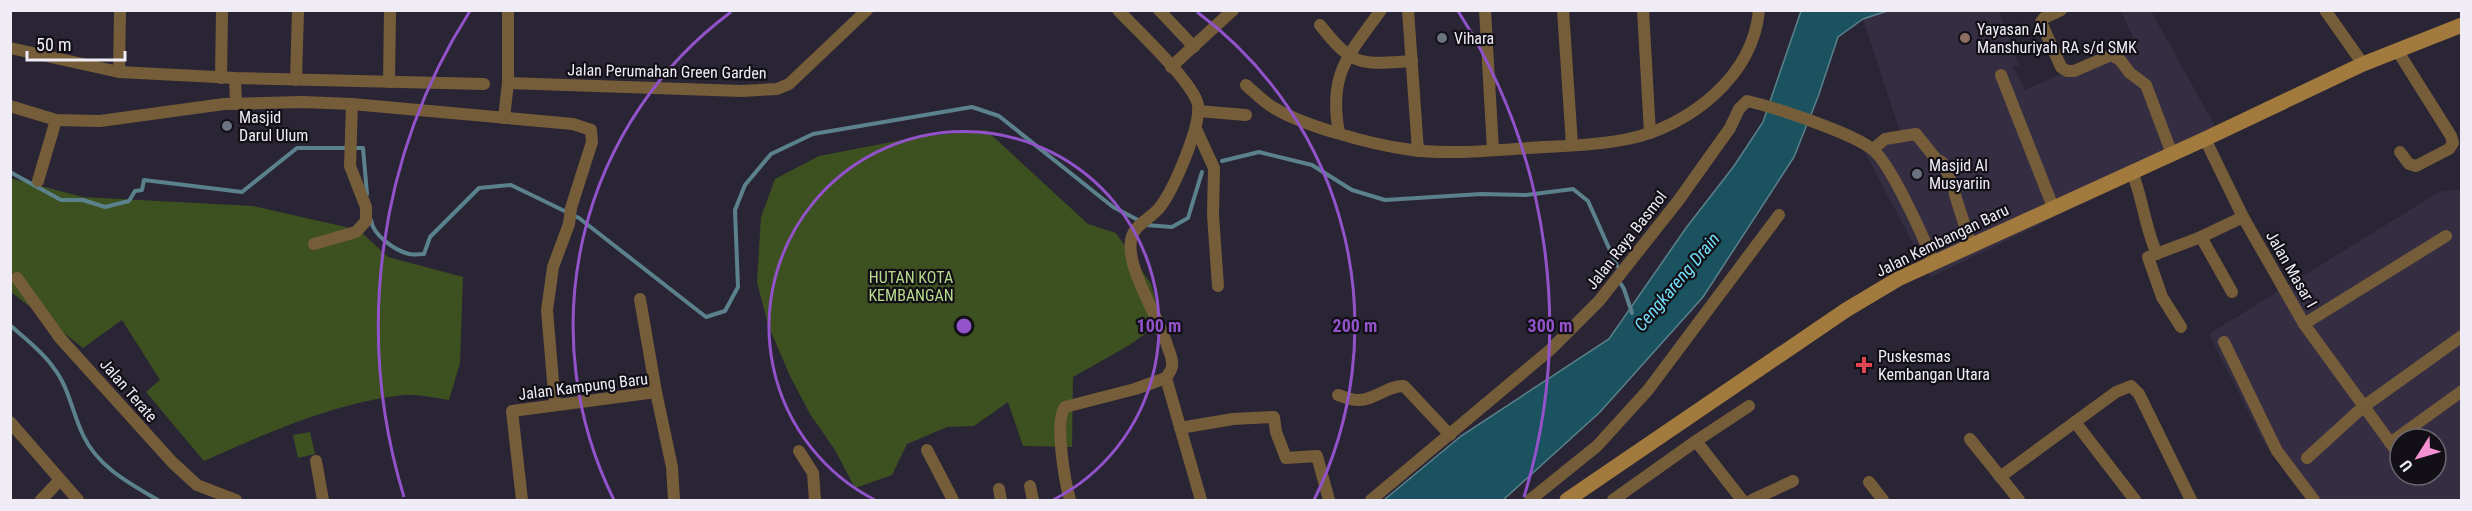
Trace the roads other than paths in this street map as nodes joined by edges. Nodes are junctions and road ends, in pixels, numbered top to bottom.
1 (120, 10) edge
2 (222, 10) edge
3 (298, 10) edge
4 (390, 10) edge
5 (508, 10) edge
6 (867, 10) edge
7 (1118, 10) edge
8 (1159, 10) edge
9 (1233, 10) edge
10 (1381, 10) edge
11 (1408, 10) edge
12 (1485, 10) edge
13 (1563, 10) edge
14 (1643, 10) edge
15 (1759, 10) edge
16 (2061, 10) edge
17 (2325, 10) edge
18 (1320, 25) dead end
19 (2462, 25) edge
20 (1194, 47) junction
21 (10, 48) edge
22 (2397, 50) junction
23 (1348, 56) junction
24 (1412, 61) junction
25 (2363, 63) junction
26 (1171, 67) junction
27 (119, 72) junction
28 (2001, 75) dead end
29 (221, 78) junction
30 (235, 78) junction
31 (296, 80) junction
32 (389, 82) junction
33 (508, 83) junction
34 (484, 84) dead end
35 (1246, 85) dead end
36 (236, 104) junction
37 (352, 104) junction
38 (10, 106) edge
39 (1198, 111) junction
40 (1246, 115) dead end
41 (504, 118) junction
42 (56, 120) junction
43 (1196, 129) junction
44 (1339, 133) junction
45 (1650, 133) junction
46 (2205, 139) junction
47 (1572, 145) junction
48 (1873, 149) junction
49 (1418, 150) junction
50 (1493, 150) junction
51 (2400, 152) dead end
52 (2172, 154) junction
53 (2132, 172) junction
54 (38, 181) dead end
55 (2053, 207) junction
56 (1779, 215) dead end
57 (2243, 218) junction
58 (2446, 236) dead end
59 (2201, 237) junction
60 (314, 244) dead end
61 (1971, 245) junction
62 (2157, 254) junction
63 (1933, 262) junction
64 (17, 278) dead end
65 (1218, 286) dead end
66 (2232, 292) dead end
67 (640, 300) dead end
68 (2304, 324) junction
69 (2181, 327) dead end
70 (2462, 336) edge
71 (2224, 342) dead end
72 (1166, 378) junction
73 (2462, 391) edge
74 (656, 392) junction
75 (1338, 395) dead end
76 (555, 405) junction
77 (1749, 406) dead end
78 (2364, 407) junction
79 (10, 422) edge
80 (2075, 422) junction
81 (2412, 427) edge
82 (1180, 428) junction
83 (1450, 435) junction
84 (1970, 440) dead end
85 (2388, 440) edge
86 (1696, 441) junction
87 (927, 450) dead end
88 (799, 451) dead end
89 (2307, 458) dead end
90 (316, 461) dead end
91 (2000, 477) junction
92 (60, 480) junction
93 (1793, 481) dead end
94 (1869, 482) dead end
95 (1030, 486) dead end
96 (41, 501) edge
97 (78, 501) edge
98 (236, 501) edge
99 (323, 501) edge
100 (522, 501) edge
101 (674, 501) edge
102 (815, 501) edge
103 (953, 501) edge
104 (1033, 501) edge
105 (1070, 501) edge
106 (1201, 501) edge
107 (1329, 501) edge
108 (1371, 501) edge
109 (1530, 501) edge
110 (1567, 501) edge
111 (1614, 501) edge
112 (1742, 501) edge
113 (1752, 501) edge
114 (1883, 501) edge
115 (2019, 501) edge
116 (2135, 501) edge
117 (2191, 501) edge
118 (2314, 501) edge

1 - 27 street
2 - 29 street
3 - 31 street
4 - 32 street
5 - 33 street
6 - 33 street, Jalan Perumahan Green Garden
7 - 26 street
8 - 20 street
9 - 20 street
10 - 23 street
11 - 24 street
12 - 50 street
13 - 47 street
14 - 45 street
15 - 45 street
16 - 52 street
17 - 25 street
18 - 23 street
19 - 22 main road, Jalan Kembangan Baru
20 - 26 street
21 - 27 street
22 - 25 main road, Jalan Kembangan Baru
22 - 51 street
23 - 24 street
23 - 44 street
24 - 49 street
25 - 46 main road, Jalan Kembangan Baru
26 - 39 street
27 - 29 street
28 - 55 street
29 - 30 street
30 - 31 street
30 - 36 street
31 - 32 street
32 - 34 street
33 - 41 street
35 - 44 street
36 - 37 street
36 - 42 street
37 - 41 street
37 - 60 street
38 - 42 street
39 - 40 street
39 - 43 street
41 - 76 street
42 - 54 street
43 - 65 street
43 - 72 street
44 - 49 street
45 - 47 street
46 - 52 main road, Jalan Kembangan Baru
46 - 57 street, Jalan Masar I
47 - 50 street
48 - 61 street
48 - 63 street
48 - 83 street, Jalan Raya Basmol
49 - 50 street
52 - 53 main road, Jalan Kembangan Baru
53 - 55 main road, Jalan Kembangan Baru
53 - 62 street
55 - 61 main road, Jalan Kembangan Baru
56 - 109 street
57 - 59 street
57 - 68 street, Jalan Masar I
58 - 68 street
59 - 62 street
59 - 66 street
61 - 63 main road, Jalan Kembangan Baru
62 - 69 street
63 - 110 main road, Jalan Kembangan Baru
64 - 98 street, Jalan Terate
67 - 74 street
68 - 78 street, Jalan Masar I
70 - 78 street
71 - 118 street
72 - 82 street
72 - 105 street
73 - 81 street
74 - 76 street, Jalan Kampung Baru
74 - 101 street, Jalan Kampung Baru
75 - 83 street
76 - 100 street, Jalan Kampung Baru
77 - 86 street
78 - 85 street, Jalan Masar I
78 - 89 street
79 - 92 street
80 - 91 street
80 - 116 street
80 - 117 street
82 - 106 street
82 - 107 street
83 - 108 street, Jalan Raya Basmol
84 - 91 street
86 - 111 street
86 - 112 street
87 - 103 street
88 - 102 street
90 - 99 street
91 - 115 street
92 - 96 street
92 - 97 street
93 - 113 street
94 - 114 street
95 - 104 street

